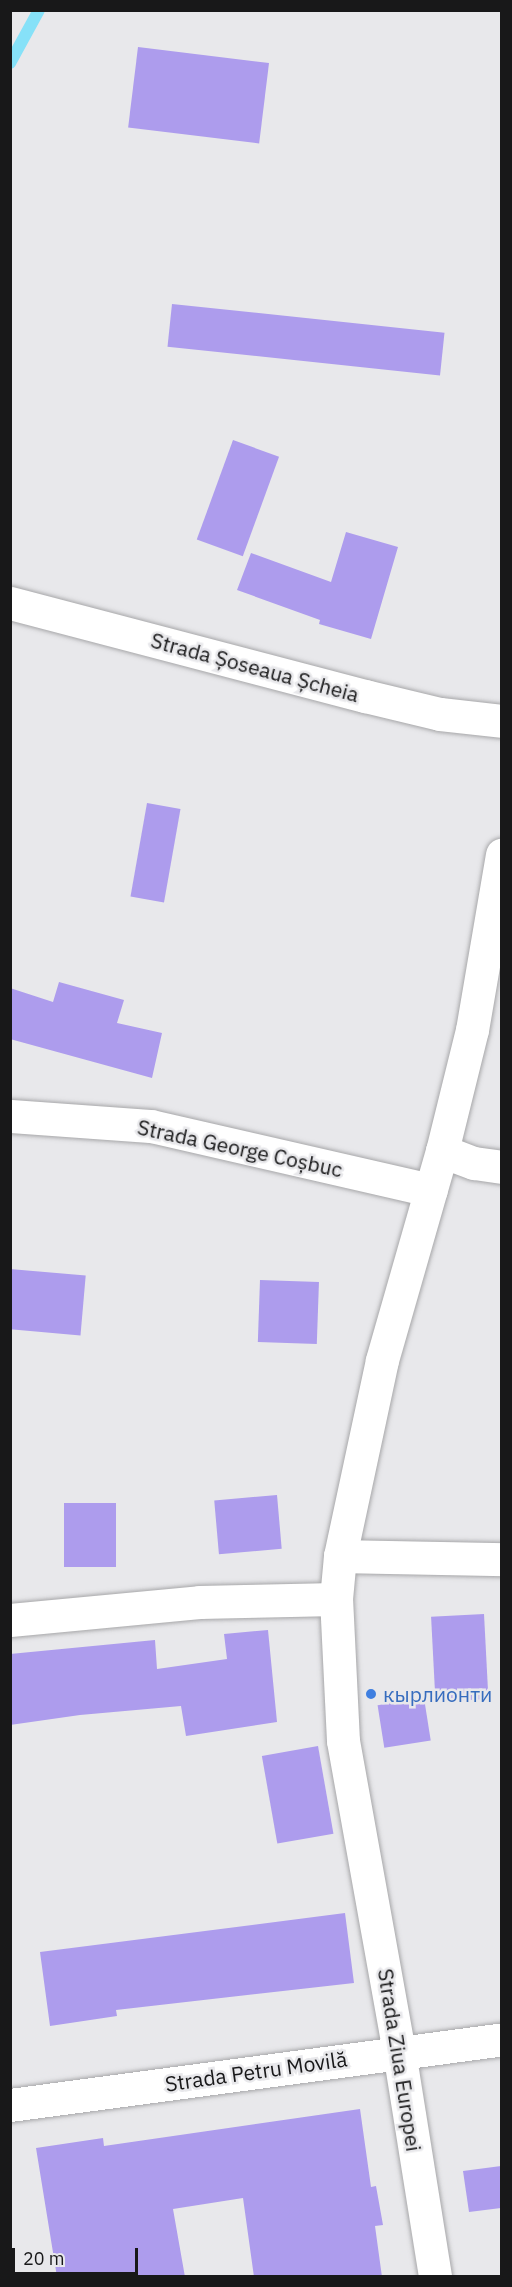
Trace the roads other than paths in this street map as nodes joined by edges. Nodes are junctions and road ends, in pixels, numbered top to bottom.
1 (10, 603) edge
2 (501, 721) edge
3 (501, 855) edge
4 (10, 1116) edge
5 (442, 1151) junction
6 (501, 1167) edge
7 (431, 1190) junction
8 (340, 1556) junction
9 (501, 1559) edge
10 (336, 1599) junction
11 (10, 1620) edge
12 (501, 2039) edge
13 (399, 2052) junction
14 (10, 2105) edge
15 (435, 2277) edge

1 - 2 street, Strada Șoseaua Șcheia
3 - 5 street, Strada Ziua Europei
4 - 7 street, Strada George Coșbuc
5 - 6 street
5 - 7 street, Strada Ziua Europei
7 - 8 street, Strada Ziua Europei
8 - 9 street
8 - 10 street, Strada Ziua Europei
10 - 11 street
10 - 13 street, Strada Ziua Europei
12 - 13 street, Strada Petru Movilă
13 - 14 street, Strada Petru Movilă
13 - 15 street, Strada Ziua Europei

